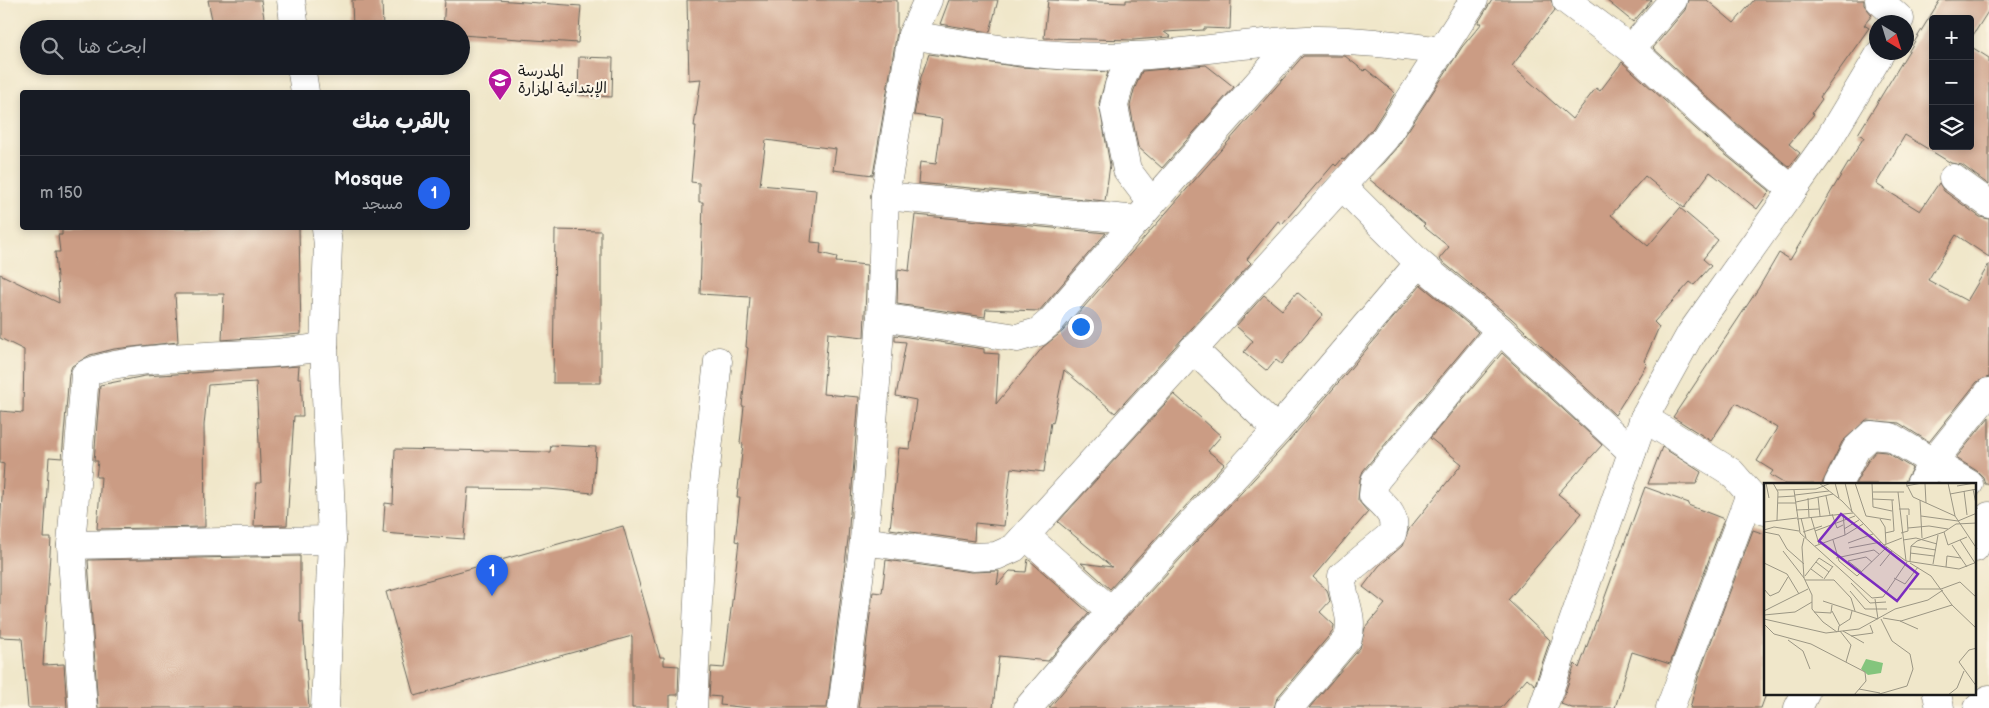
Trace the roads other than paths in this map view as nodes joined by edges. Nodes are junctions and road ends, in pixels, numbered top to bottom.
1 (290, 0) edge
2 (928, 0) edge
3 (1474, 0) edge
4 (1566, 0) edge
5 (1673, 0) edge
6 (1879, 0) edge
7 (1904, 14) edge
8 (293, 20) edge
9 (912, 36) junction
10 (1295, 42) junction
11 (1631, 49) junction
12 (1442, 51) junction
13 (1132, 56) junction
14 (1876, 60) edge
15 (302, 75) edge
16 (305, 90) edge
17 (1952, 178) dead end
18 (1343, 187) junction
19 (1793, 190) junction
20 (885, 196) junction
21 (1989, 204) edge
22 (1145, 211) junction
23 (326, 230) edge
24 (1419, 263) junction
25 (881, 317) junction
26 (1500, 330) junction
27 (324, 347) junction
28 (1193, 349) junction
29 (718, 361) dead end
30 (1989, 392) edge
31 (1644, 418) junction
32 (1276, 430) junction
33 (1632, 452) junction
34 (1927, 473) edge
35 (1839, 483) edge
36 (1965, 483) edge
37 (1976, 489) edge
38 (1989, 497) edge
39 (1758, 503) edge
40 (1989, 516) edge
41 (1026, 536) junction
42 (332, 540) junction
43 (864, 541) junction
44 (71, 545) junction
45 (1976, 546) edge
46 (1111, 611) junction
47 (1804, 696) edge
48 (1989, 699) edge
49 (83, 708) edge
50 (325, 708) edge
51 (693, 708) edge
52 (842, 708) edge
53 (1028, 708) edge
54 (1289, 708) edge
55 (1543, 708) edge
56 (1670, 708) edge
57 (1798, 708) edge
58 (1978, 708) edge

1 - 8 street
2 - 9 street
3 - 12 street
4 - 11 street
5 - 11 street
6 - 7 street
9 - 13 street
9 - 20 street
10 - 12 street
10 - 13 street
10 - 22 street
11 - 19 street
12 - 18 street
13 - 22 street
14 - 19 street
15 - 16 street
17 - 21 street
18 - 24 street
18 - 28 street
19 - 31 street
20 - 22 street
20 - 25 street
22 - 25 street
23 - 27 street
24 - 26 street
24 - 32 street
25 - 43 street
26 - 33 street
26 - 54 street
27 - 42 street
27 - 44 street
28 - 32 street
28 - 41 street
29 - 51 street
30 - 34 street
31 - 33 street
31 - 39 street
32 - 46 street
33 - 55 street
34 - 35 street
34 - 36 street
37 - 38 street
39 - 56 street
40 - 45 street
41 - 43 street
41 - 46 street
42 - 44 street
42 - 50 street
43 - 52 street
44 - 49 street
46 - 53 street
47 - 57 street
48 - 58 street

